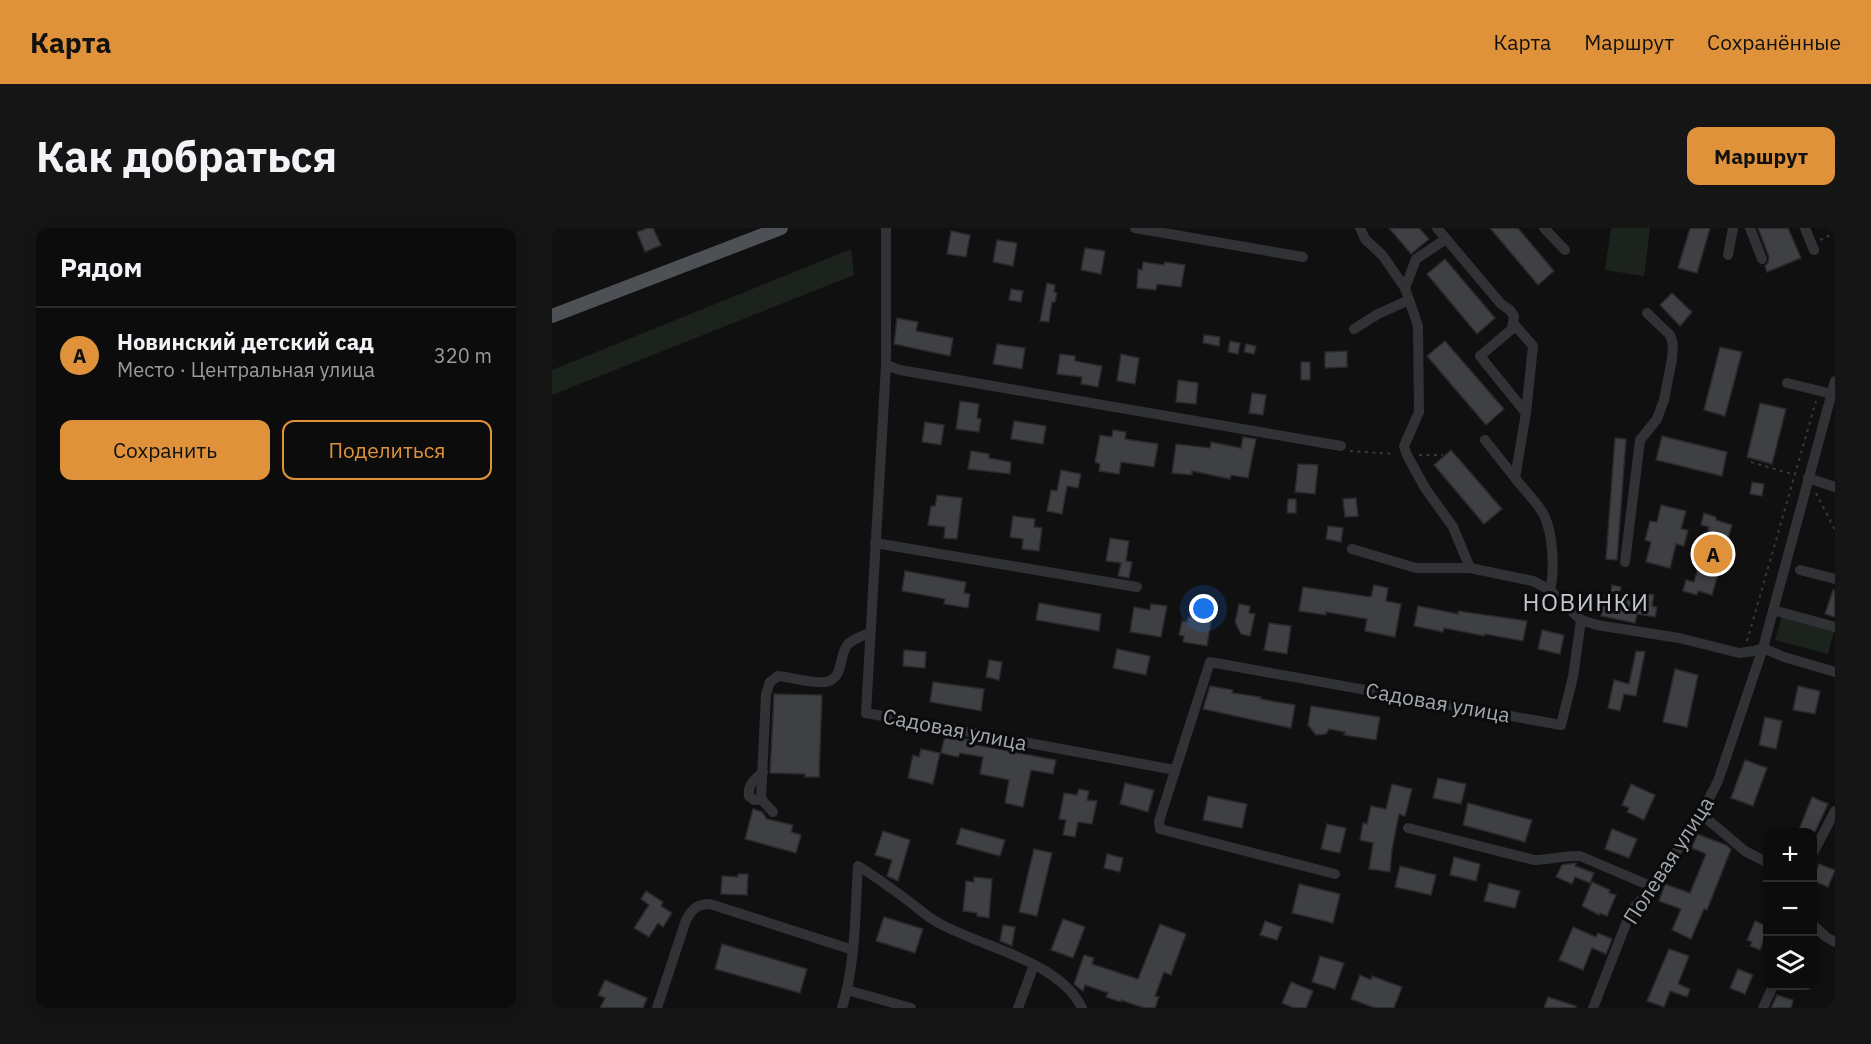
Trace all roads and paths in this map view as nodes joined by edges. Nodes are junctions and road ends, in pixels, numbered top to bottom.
1 (781, 228) edge
2 (1135, 228) edge
3 (1360, 228) edge
4 (1437, 228) edge
5 (1544, 228) edge
6 (1733, 228) edge
7 (1750, 228) edge
8 (1805, 228) edge
9 (888, 229) edge
10 (1835, 233) edge
11 (1446, 239) junction
12 (1813, 247) joint
13 (1564, 250) dead end
14 (1728, 255) dead end
15 (1304, 256) dead end
16 (1762, 259) dead end
17 (1405, 288) junction
18 (1409, 300) junction
19 (1647, 313) dead end
20 (552, 316) edge
21 (1514, 324) junction
22 (1354, 329) dead end
23 (886, 365) junction
24 (1835, 381) edge
25 (1787, 383) dead end
26 (1819, 391) junction
27 (1832, 394) junction
28 (1526, 413) junction
29 (1485, 440) dead end
30 (1341, 446) joint
31 (1407, 455) junction
32 (1443, 455) dead end
33 (1751, 462) dead end
34 (1795, 475) junction
35 (1515, 478) junction
36 (1808, 478) junction
37 (1835, 487) edge
38 (1835, 530) edge
39 (875, 543) junction
40 (1352, 549) dead end
41 (1625, 562) dead end
42 (1470, 568) junction
43 (1800, 570) dead end
44 (1835, 579) edge
45 (1137, 587) dead end
46 (1550, 590) junction
47 (1773, 610) junction
48 (1581, 620) junction
49 (1835, 627) edge
50 (869, 633) junction
51 (1763, 648) junction
52 (1739, 653) junction
53 (1756, 670) junction
54 (1835, 672) edge
55 (1175, 770) junction
56 (1835, 811) edge
57 (773, 812) dead end
58 (1701, 814) junction
59 (1408, 828) dead end
60 (1817, 845) edge
61 (1763, 861) edge
62 (1335, 874) dead end
63 (1653, 886) junction
64 (1817, 929) edge
65 (1835, 942) edge
66 (853, 950) junction
67 (1034, 965) junction
68 (847, 990) junction
69 (1771, 990) edge
70 (657, 1008) edge
71 (842, 1008) edge
72 (911, 1008) edge
73 (1018, 1008) edge
74 (1082, 1008) edge
75 (1593, 1008) edge
76 (1763, 1008) edge

1 - 20 main road
2 - 15 street
3 - 17 street
4 - 11 street
5 - 13 street
6 - 14 street
7 - 16 street
8 - 12 street
9 - 23 street, Садовая улица
10 - 12 path
11 - 17 street
11 - 21 street
17 - 18 street
18 - 22 street
18 - 31 street
19 - 41 street
21 - 28 street
21 - 28 street
23 - 30 street
23 - 39 street, Садовая улица
24 - 27 street, Полевая улица
25 - 26 street
26 - 27 street
26 - 34 path
27 - 36 street, Полевая улица
28 - 35 street
29 - 35 street
30 - 31 path
31 - 32 path
31 - 42 street
33 - 34 path
34 - 36 path
34 - 52 path
35 - 46 street
36 - 37 street
36 - 38 path
36 - 47 street, Полевая улица
39 - 45 street
39 - 50 street, Садовая улица
40 - 42 street
42 - 46 street
43 - 44 street
46 - 48 street
47 - 49 street
47 - 51 street, Полевая улица
48 - 52 street
48 - 55 street, Садовая улица
50 - 55 street, Садовая улица
50 - 57 street
51 - 52 street
51 - 53 street, Полевая улица
51 - 54 street
52 - 53 street
53 - 58 street, Полевая улица
55 - 62 street
56 - 60 street
58 - 61 street
58 - 63 street, Полевая улица
59 - 63 street
63 - 75 street, Полевая улица
64 - 65 street
66 - 67 street
66 - 68 street
66 - 70 street
67 - 73 street
67 - 74 street
68 - 71 street
68 - 72 street
69 - 76 street

